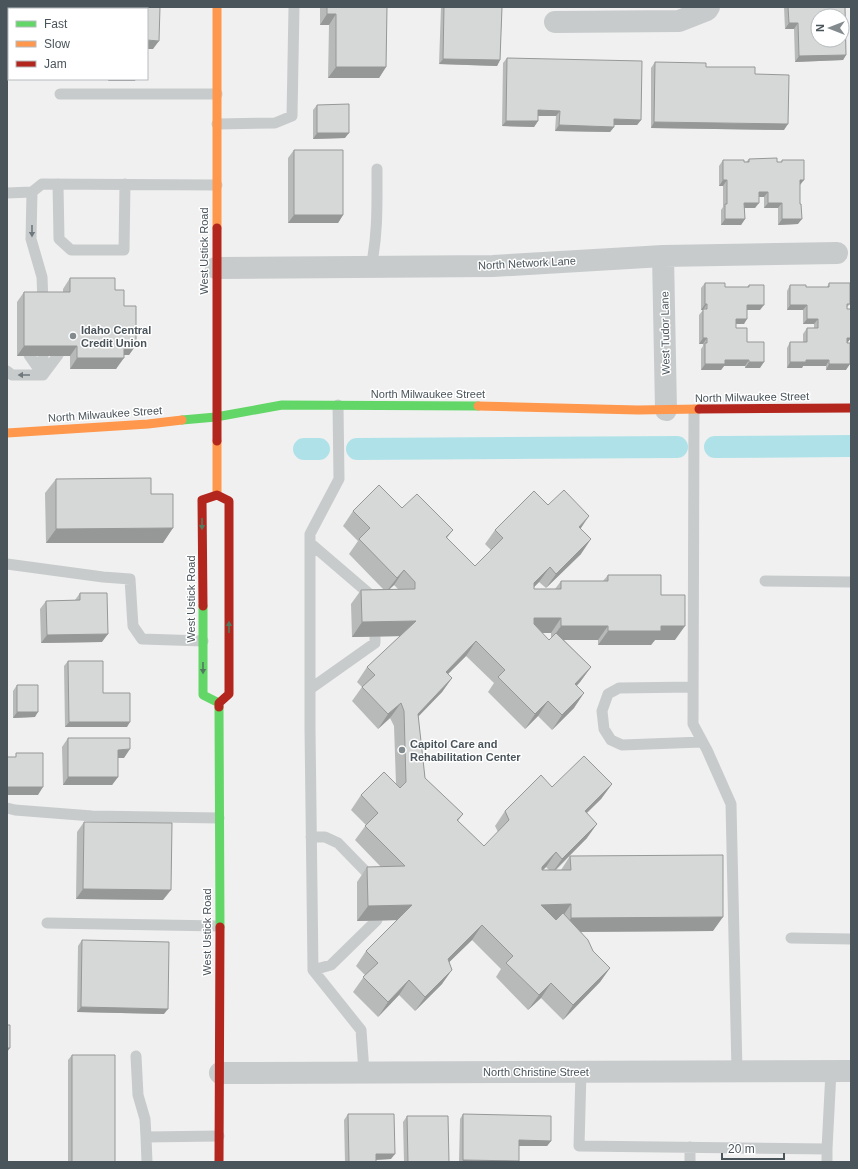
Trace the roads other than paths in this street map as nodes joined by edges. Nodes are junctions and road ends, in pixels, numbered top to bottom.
1 (217, 7) edge
2 (294, 7) edge
3 (709, 7) edge
4 (555, 22) dead end
5 (60, 94) dead end
6 (217, 94) junction
7 (217, 124) junction
8 (377, 169) dead end
9 (58, 184) junction
10 (125, 184) junction
11 (217, 184) junction
12 (32, 192) junction
13 (7, 193) edge
14 (837, 253) dead end
15 (663, 256) junction
16 (216, 268) junction
17 (371, 268) junction
18 (42, 277) junction
19 (32, 296) edge
20 (54, 297) edge
21 (43, 303) edge
22 (29, 355) edge
23 (43, 355) edge
24 (58, 355) edge
25 (7, 371) edge
26 (43, 374) junction
27 (338, 405) junction
28 (851, 408) edge
29 (666, 410) junction
30 (694, 410) junction
31 (216, 417) junction
32 (7, 433) edge
33 (217, 495) junction
34 (310, 543) junction
35 (7, 564) edge
36 (765, 581) dead end
37 (851, 582) edge
38 (373, 604) edge
39 (375, 636) edge
40 (203, 641) junction
41 (693, 687) junction
42 (310, 689) junction
43 (219, 703) junction
44 (702, 742) junction
45 (7, 808) edge
46 (219, 818) junction
47 (311, 838) junction
48 (375, 882) edge
49 (377, 920) edge
50 (47, 923) dead end
51 (219, 926) junction
52 (791, 938) dead end
53 (851, 939) edge
54 (313, 970) junction
55 (136, 1056) dead end
56 (737, 1071) junction
57 (841, 1071) edge
58 (364, 1072) junction
59 (581, 1072) junction
60 (220, 1073) junction
61 (219, 1136) junction
62 (146, 1137) junction
63 (690, 1147) junction
64 (827, 1149) junction
65 (147, 1162) edge
66 (219, 1162) edge
67 (690, 1162) edge
68 (827, 1162) edge

1 - 6 main road, West Ustick Road
2 - 7 lane
3 - 4 street
5 - 6 lane
6 - 7 main road, West Ustick Road
7 - 11 main road, West Ustick Road
8 - 17 lane
9 - 10 lane
9 - 10 lane
9 - 12 lane
10 - 11 lane
11 - 16 main road, West Ustick Road
12 - 13 lane
12 -> 18 lane
14 - 15 street, North Network Lane
15 - 17 street, North Network Lane
15 - 29 street, West Tudor Lane
16 - 17 street, North Network Lane
16 - 31 main road, West Ustick Road
18 - 19 lane
18 - 20 lane
18 - 21 lane
22 - 26 lane
23 - 26 lane
24 - 26 lane
26 -> 25 lane
27 - 29 main road, North Milwaukee Street
27 - 31 main road, North Milwaukee Street
27 - 34 lane
28 - 30 main road, North Milwaukee Street
29 - 30 main road, North Milwaukee Street
30 - 41 lane
31 - 32 main road, North Milwaukee Street
31 - 33 main road, West Ustick Road
33 -> 40 main road, West Ustick Road
43 -> 33 main road
34 - 38 lane
34 - 42 lane
35 - 40 lane
36 - 37 lane
39 - 42 lane
40 -> 43 main road, West Ustick Road
41 - 44 lane
41 - 44 lane
42 - 47 lane
43 - 46 main road, West Ustick Road
44 - 56 lane
45 - 46 lane
46 - 51 main road, West Ustick Road
47 - 48 lane
47 - 54 lane
49 - 54 lane
50 - 51 lane
51 - 60 main road, West Ustick Road
52 - 53 lane
54 - 58 lane
55 - 62 lane
56 - 57 street, North Christine Street
56 - 59 street, North Christine Street
57 - 64 lane
58 - 59 street, North Christine Street
58 - 60 street, North Christine Street
59 - 63 lane
60 - 61 main road, West Ustick Road
61 - 62 lane
61 - 66 main road, West Ustick Road
62 - 65 lane
63 - 64 lane
63 - 67 lane
64 - 68 lane

